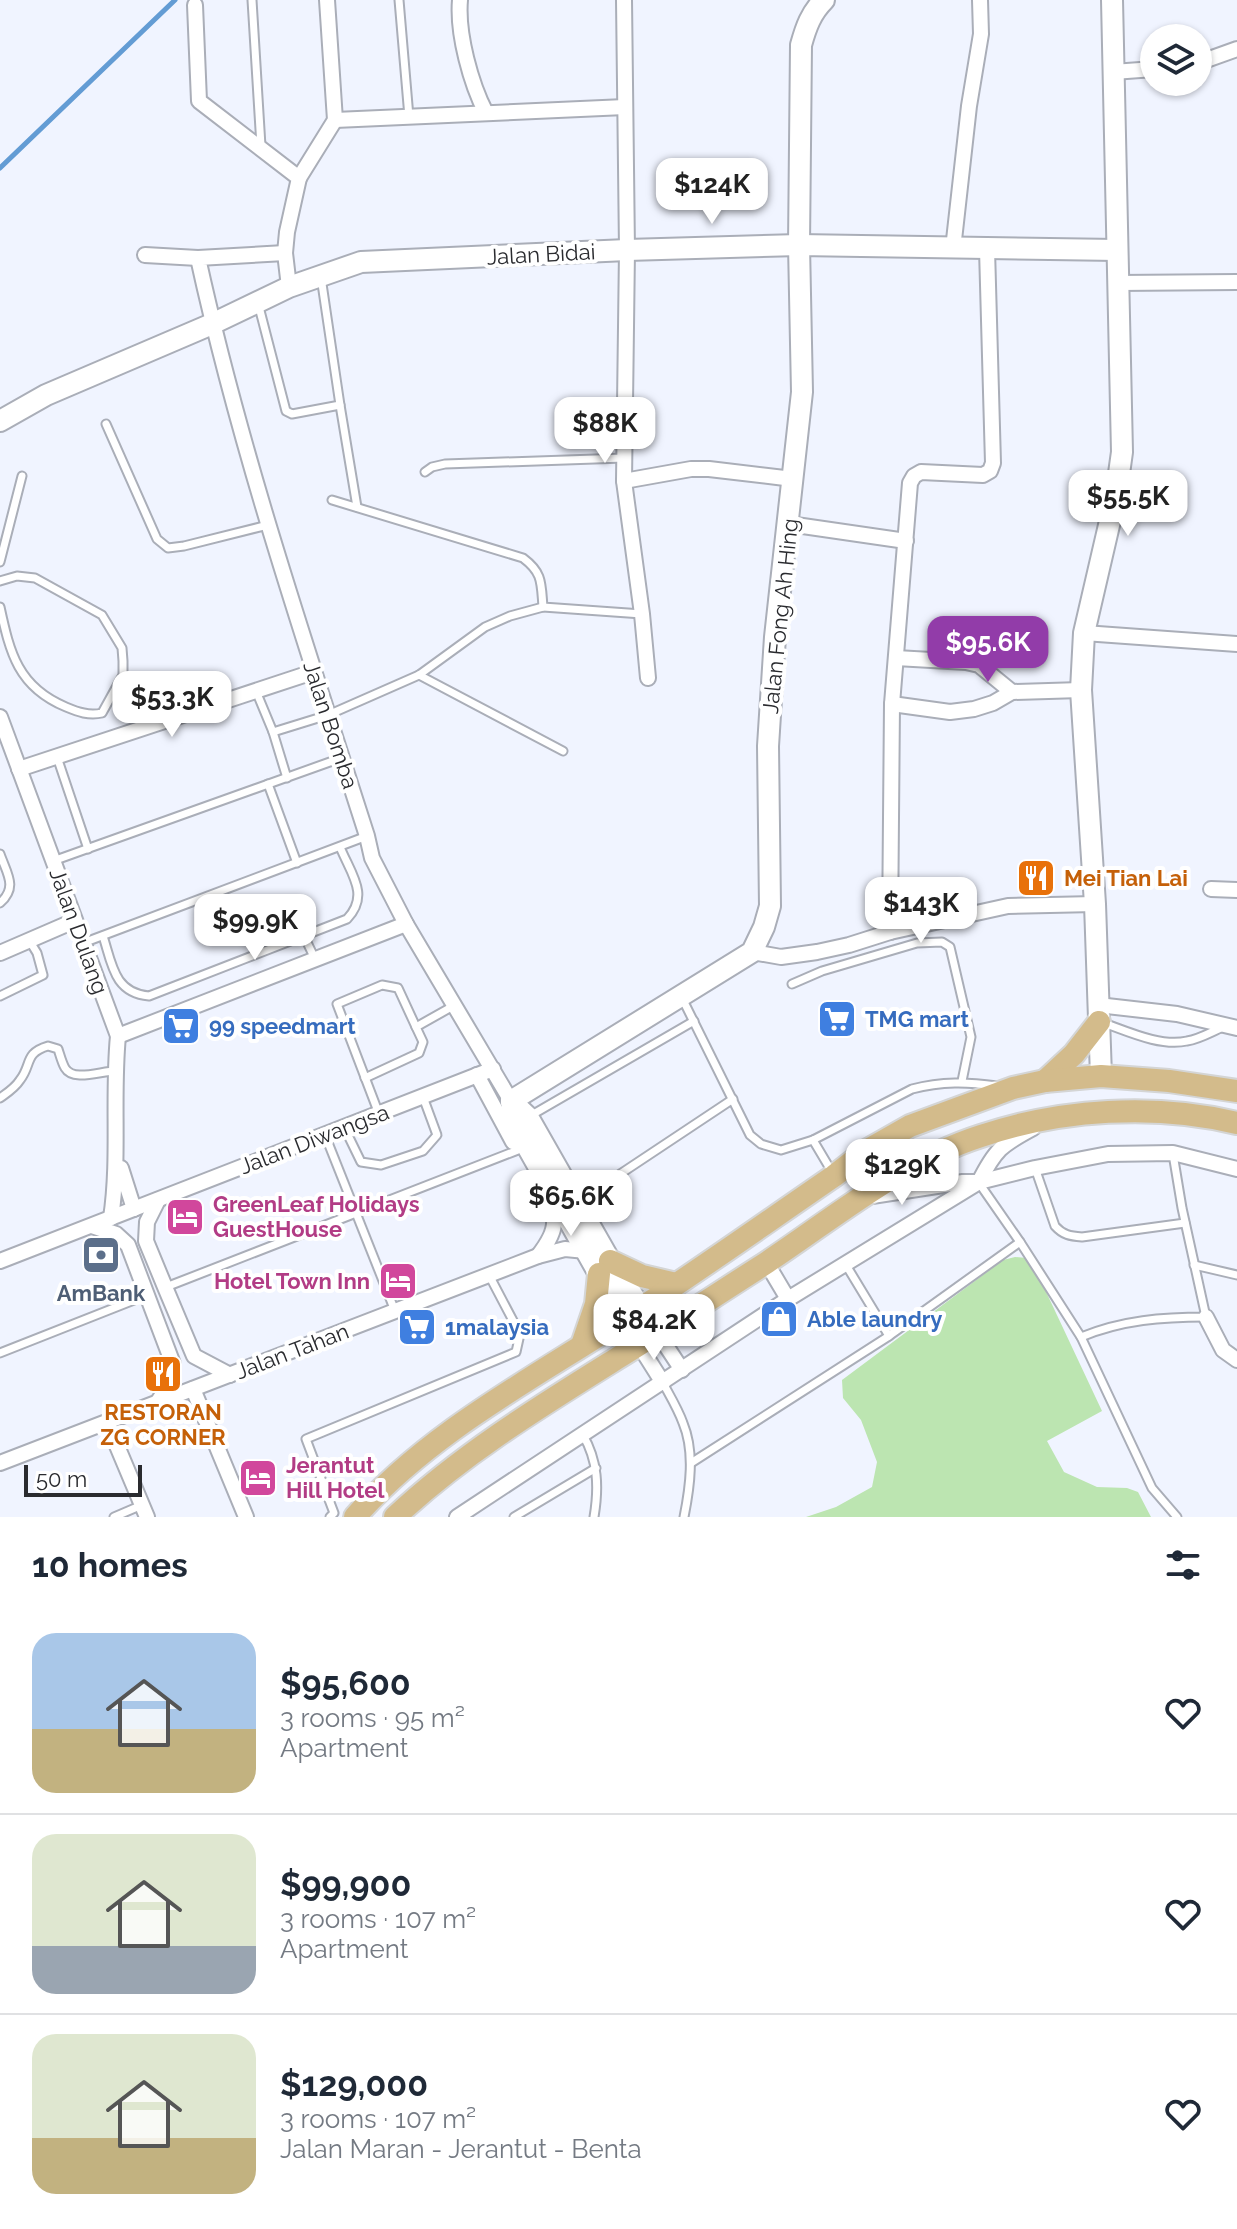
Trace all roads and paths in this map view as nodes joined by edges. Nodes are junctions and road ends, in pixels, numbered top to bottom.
1 (252, 0) edge
2 (327, 0) edge
3 (399, 0) edge
4 (460, 0) edge
5 (624, 0) edge
6 (824, 0) edge
7 (980, 0) edge
8 (1112, 0) edge
9 (195, 5) dead end
10 (1237, 49) edge
11 (1212, 58) edge
12 (1140, 70) edge
13 (1113, 72) junction
14 (625, 107) junction
15 (486, 113) junction
16 (409, 117) junction
17 (335, 120) junction
18 (261, 147) junction
19 (299, 178) junction
20 (799, 245) junction
21 (953, 249) junction
22 (987, 249) junction
23 (627, 250) junction
24 (1117, 250) junction
25 (285, 253) junction
26 (145, 255) dead end
27 (198, 258) junction
28 (321, 275) junction
29 (1237, 282) edge
30 (1118, 283) junction
31 (289, 287) junction
32 (258, 302) junction
33 (212, 324) junction
34 (0, 401) edge
35 (340, 405) junction
36 (22, 408) junction
37 (0, 421) edge
38 (106, 424) dead end
39 (624, 458) junction
40 (425, 472) dead end
41 (22, 476) dead end
42 (793, 479) junction
43 (624, 481) junction
44 (332, 500) dead end
45 (357, 507) junction
46 (269, 524) junction
47 (789, 524) junction
48 (906, 541) junction
49 (0, 562) edge
50 (0, 581) edge
51 (0, 607) edge
52 (543, 607) junction
53 (642, 614) junction
54 (1084, 633) junction
55 (1237, 644) edge
56 (896, 658) junction
57 (313, 672) junction
58 (419, 675) junction
59 (648, 678) dead end
60 (1081, 690) junction
61 (256, 691) junction
62 (1012, 692) junction
63 (892, 704) junction
64 (328, 715) junction
65 (0, 717) edge
66 (273, 732) junction
67 (563, 751) dead end
68 (57, 757) junction
69 (342, 758) junction
70 (19, 769) junction
71 (287, 778) junction
72 (268, 784) junction
73 (367, 836) junction
74 (340, 847) junction
75 (88, 849) junction
76 (0, 854) edge
77 (53, 861) junction
78 (297, 863) junction
79 (1211, 889) dead end
80 (1237, 890) edge
81 (0, 903) edge
82 (1095, 904) junction
83 (74, 921) junction
84 (406, 924) junction
85 (890, 932) junction
86 (103, 936) junction
87 (304, 936) junction
88 (28, 939) junction
89 (83, 943) junction
90 (1, 948) edge
91 (752, 952) junction
92 (817, 952) junction
93 (315, 959) junction
94 (822, 971) junction
95 (792, 984) dead end
96 (0, 996) edge
97 (681, 996) junction
98 (455, 1005) junction
99 (1099, 1013) junction
100 (694, 1021) junction
101 (1233, 1026) edge
102 (416, 1027) junction
103 (118, 1036) junction
104 (493, 1069) junction
105 (115, 1071) junction
106 (477, 1075) junction
107 (1101, 1076) junction
108 (365, 1078) junction
109 (962, 1081) junction
110 (1045, 1081) junction
111 (1013, 1088) junction
112 (1237, 1091) edge
113 (423, 1097) junction
114 (0, 1098) edge
115 (733, 1099) junction
116 (511, 1101) junction
117 (379, 1114) junction
118 (528, 1117) junction
119 (1209, 1118) junction
120 (1052, 1119) junction
121 (1237, 1123) edge
122 (344, 1127) junction
123 (325, 1135) junction
124 (813, 1140) junction
125 (518, 1150) junction
126 (117, 1152) junction
127 (1173, 1153) junction
128 (1035, 1168) junction
129 (1237, 1169) edge
130 (834, 1176) junction
131 (979, 1182) junction
132 (861, 1198) junction
133 (158, 1200) junction
134 (576, 1204) junction
135 (134, 1209) junction
136 (356, 1213) junction
137 (111, 1218) junction
138 (1185, 1223) junction
139 (92, 1226) junction
140 (1020, 1242) junction
141 (586, 1251) junction
142 (538, 1256) junction
143 (0, 1261) edge
144 (766, 1262) junction
145 (846, 1265) junction
146 (1194, 1265) junction
147 (604, 1268) junction
148 (489, 1275) junction
149 (1237, 1275) edge
150 (676, 1284) junction
151 (165, 1287) junction
152 (147, 1295) junction
153 (788, 1299) junction
154 (395, 1311) junction
155 (632, 1313) junction
156 (1206, 1317) junction
157 (889, 1336) junction
158 (1081, 1337) junction
159 (648, 1339) junction
160 (582, 1345) junction
161 (0, 1353) edge
162 (1237, 1360) edge
163 (682, 1370) junction
164 (230, 1375) junction
165 (663, 1383) junction
166 (193, 1389) junction
167 (157, 1403) junction
168 (107, 1422) junction
169 (583, 1435) junction
170 (0, 1463) edge
171 (691, 1463) junction
172 (596, 1468) junction
173 (145, 1511) edge
174 (114, 1517) edge
175 (246, 1517) edge
176 (330, 1517) edge
177 (355, 1517) edge
178 (395, 1517) edge
179 (457, 1517) edge
180 (514, 1517) edge
181 (594, 1517) edge
182 (684, 1517) edge
183 (1177, 1517) edge

1 - 18 lane
2 - 17 street
3 - 16 lane
4 - 15 street
5 - 14 street
6 - 20 main road, Jalan Fong Ah Hing
7 - 21 street
8 - 13 main road
9 - 18 street
10 - 11 street
12 - 13 street
13 - 24 main road
14 - 15 street
14 - 23 street
15 - 16 street
16 - 17 street
17 - 19 street
18 - 19 street
19 - 25 street
20 - 21 main road, Jalan Bidai
20 - 23 main road, Jalan Bidai
20 - 42 main road, Jalan Fong Ah Hing
21 - 22 main road, Jalan Bidai
22 - 24 main road, Jalan Bidai
22 - 48 street
23 - 28 main road, Jalan Bidai
23 - 39 street
24 - 30 main road
25 - 27 street
25 - 31 street
26 - 27 street
27 - 33 street, Jalan Bomba
28 - 31 main road, Jalan Bidai
28 - 35 lane
29 - 30 street
30 - 54 main road
31 - 32 main road, Jalan Bidai
32 - 33 main road, Jalan Bidai
32 - 35 lane
33 - 36 main road, Jalan Bidai
33 - 46 street, Jalan Bomba
34 - 36 main road
35 - 45 lane
36 - 37 main road, Jalan Bidai
38 - 46 lane
39 - 40 lane
39 - 43 street
41 - 49 lane
42 - 43 street
42 - 47 main road, Jalan Fong Ah Hing
43 - 53 street
44 - 45 lane
45 - 52 lane
46 - 57 street, Jalan Bomba
47 - 48 street
47 - 91 main road, Jalan Fong Ah Hing
48 - 56 street
50 - 51 lane
52 - 53 lane
52 - 58 lane
53 - 59 street
54 - 55 street
54 - 60 main road
56 - 62 street
56 - 63 street
57 - 61 street
57 - 64 street, Jalan Bomba
58 - 64 lane
58 - 67 lane
60 - 62 street
60 - 82 main road
61 - 66 lane
61 - 68 street
62 - 63 street
63 - 85 street
64 - 66 lane
64 - 69 street, Jalan Bomba
65 - 70 street, Jalan Dulang
66 - 71 lane
68 - 70 street
68 - 75 lane
69 - 71 lane
69 - 73 street, Jalan Bomba
70 - 77 street, Jalan Dulang
71 - 72 lane
72 - 75 lane
72 - 78 lane
73 - 74 lane
73 - 84 street, Jalan Bomba
74 - 78 lane
74 - 87 lane
75 - 77 lane
76 - 81 lane
77 - 83 street, Jalan Dulang
78 - 86 lane
79 - 80 street
82 - 85 street
82 - 99 main road
83 - 88 street
83 - 89 street, Jalan Dulang
84 - 93 street
84 - 98 street, Jalan Bomba
85 - 92 street
86 - 87 lane
86 - 89 lane
87 - 93 lane
88 - 90 street
88 - 96 lane
89 - 103 street, Jalan Dulang
91 - 92 street
91 - 97 main road
92 - 94 lane
93 - 103 street
94 - 95 lane
94 - 109 lane
97 - 100 lane
97 - 116 main road
98 - 102 lane
98 - 104 street, Jalan Bomba
99 - 101 street
99 - 101 lane
99 - 107 main road
99 - 110 main road
100 - 115 lane
100 - 118 lane
102 - 108 lane
102 - 108 lane
103 - 105 street, Jalan Dulang
104 - 106 street, Jalan Diwangsa
104 - 116 street, Jalan Bomba
105 - 114 lane
105 - 126 street, Jalan Dulang
106 - 113 street, Jalan Diwangsa
106 - 125 street
107 - 110 main road
107 - 112 main road
107 - 119 main road
108 - 117 lane
109 - 111 lane
109 - 124 lane
110 - 111 main road
111 - 130 main road
113 - 117 street, Jalan Diwangsa
113 - 122 lane
115 - 124 lane
115 - 134 lane
116 - 118 main road, Jalan Bomba
116 - 141 main road, Jalan Bomba
117 - 122 street, Jalan Diwangsa
118 - 134 main road, Jalan Bomba
119 - 120 main road
119 - 121 main road
120 - 131 street
120 - 132 main road
122 - 123 street, Jalan Diwangsa
123 - 133 street, Jalan Diwangsa
123 - 136 lane
124 - 130 lane
125 - 136 lane
125 - 142 street
126 - 135 street, Jalan Dulang
126 - 137 street, Jalan Dulang
127 - 128 street
127 - 129 street
127 - 138 lane
128 - 131 street
128 - 138 lane
130 - 150 main road
131 - 132 street
131 - 140 lane
131 - 145 street
132 - 144 main road
133 - 135 street, Jalan Diwangsa
133 - 151 street
134 - 147 main road, Jalan Bomba
135 - 137 street, Jalan Diwangsa
136 - 151 lane
136 - 154 lane
137 - 139 street, Jalan Diwangsa
138 - 146 lane
139 - 143 street, Jalan Diwangsa
139 - 152 street
140 - 157 lane
140 - 158 lane
141 - 142 street, Jalan Tahan
141 - 147 main road, Jalan Bomba
142 - 148 street, Jalan Tahan
144 - 153 street
144 - 159 main road
145 - 153 street
145 - 157 lane
146 - 149 lane
146 - 156 lane
147 - 150 main road
147 - 155 main road, Jalan Bomba
147 - 160 main road
148 - 154 street, Jalan Tahan
148 - 176 lane
150 - 155 main road
151 - 164 street
152 - 161 lane
152 - 167 street
153 - 163 street
154 - 164 street, Jalan Tahan
155 - 159 main road, Jalan Bomba
155 - 160 main road
156 - 158 lane
156 - 162 street
157 - 171 lane
158 - 183 lane
159 - 163 street
159 - 165 street
159 - 178 main road
160 - 177 main road
163 - 165 street
164 - 166 street, Jalan Tahan
165 - 169 street
165 - 171 lane
166 - 167 street, Jalan Tahan
166 - 175 street
167 - 168 street, Jalan Tahan
168 - 170 street, Jalan Tahan
168 - 173 street
169 - 172 lane
169 - 179 street
171 - 182 lane
172 - 180 lane
172 - 181 lane
173 - 174 lane

